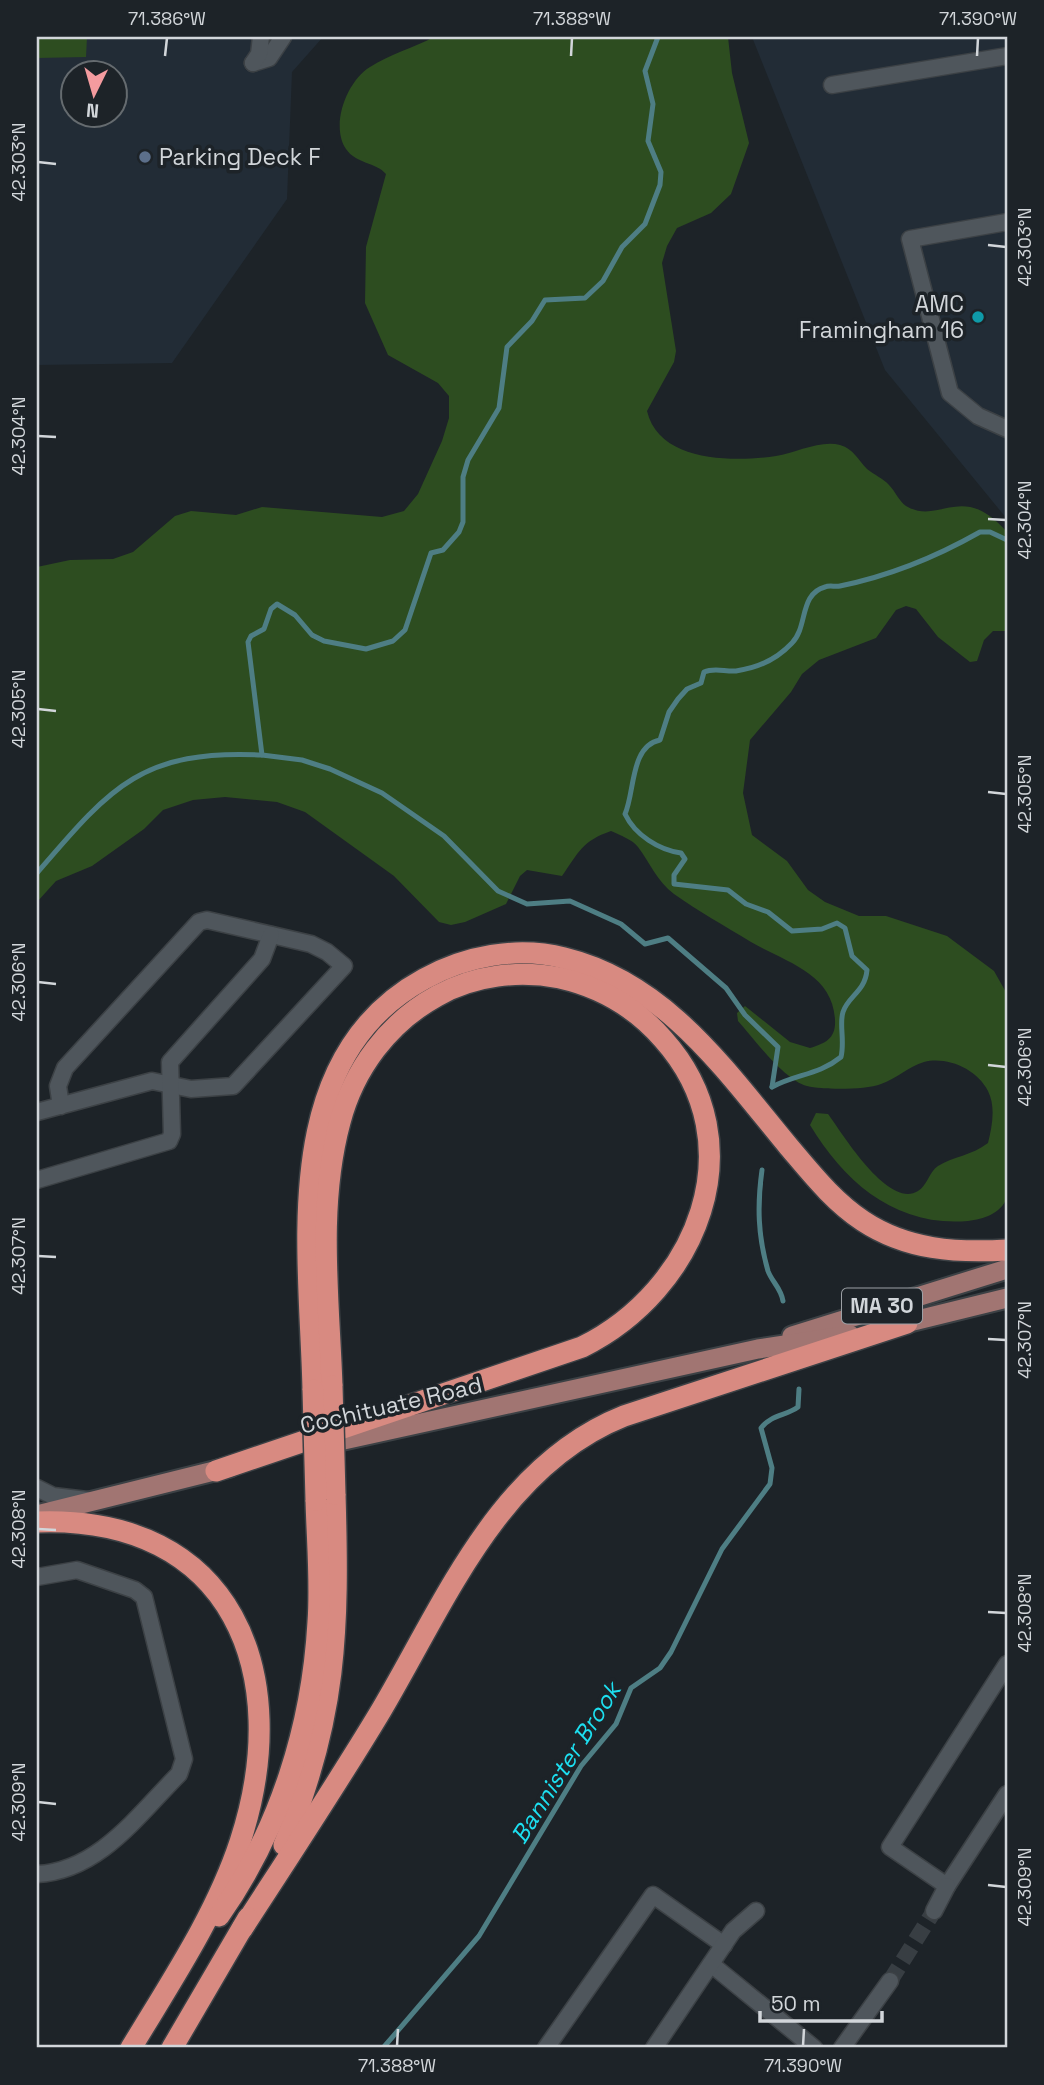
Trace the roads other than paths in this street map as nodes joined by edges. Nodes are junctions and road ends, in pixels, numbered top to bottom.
1 (261, 37) edge
2 (284, 37) edge
3 (1007, 56) edge
4 (831, 85) dead end
5 (1007, 222) edge
6 (1007, 429) edge
7 (271, 934) junction
8 (169, 1084) junction
9 (61, 1106) junction
10 (37, 1112) edge
11 (37, 1180) edge
12 (1007, 1250) edge
13 (1007, 1269) edge
14 (1007, 1298) edge
15 (906, 1323) junction
16 (758, 1349) junction
17 (323, 1388) junction
18 (216, 1471) junction
19 (37, 1488) edge
20 (326, 1497) junction
21 (103, 1499) junction
22 (37, 1515) edge
23 (37, 1522) edge
24 (37, 1577) edge
25 (1007, 1664) edge
26 (1007, 1794) edge
27 (37, 1874) edge
28 (947, 1885) junction
29 (756, 1911) dead end
30 (934, 1911) tunnel mouth
31 (242, 1929) junction
32 (724, 1945) junction
33 (710, 1964) junction
34 (890, 1981) tunnel mouth
35 (165, 1992) junction
36 (131, 2048) edge
37 (172, 2048) edge
38 (546, 2048) edge
39 (654, 2048) edge
40 (814, 2048) edge
41 (842, 2048) edge

1 - 2 lane
3 - 4 lane
5 - 6 lane
7 - 8 lane
7 - 8 lane
7 - 9 lane
8 - 9 lane
8 - 11 lane
9 - 10 lane
12 - 17 highway
13 - 16 main road, Cochituate Road / MA 30
14 - 15 main road, Cochituate Road / MA 30
15 - 16 main road, Cochituate Road / MA 30
15 - 31 highway
16 - 18 main road, Cochituate Road / MA 30
17 - 18 highway
17 - 20 highway, bridge
18 - 21 main road, Cochituate Road / MA 30
19 - 21 lane
20 - 31 highway
20 - 35 highway
21 - 22 main road, Cochituate Road / MA 30
23 - 35 highway
24 - 27 lane
25 - 28 lane
26 - 28 lane
28 - 30 lane
29 - 32 lane
31 - 37 highway
32 - 33 lane
32 - 38 lane
33 - 39 lane
33 - 40 lane
34 - 41 lane
35 - 36 highway

